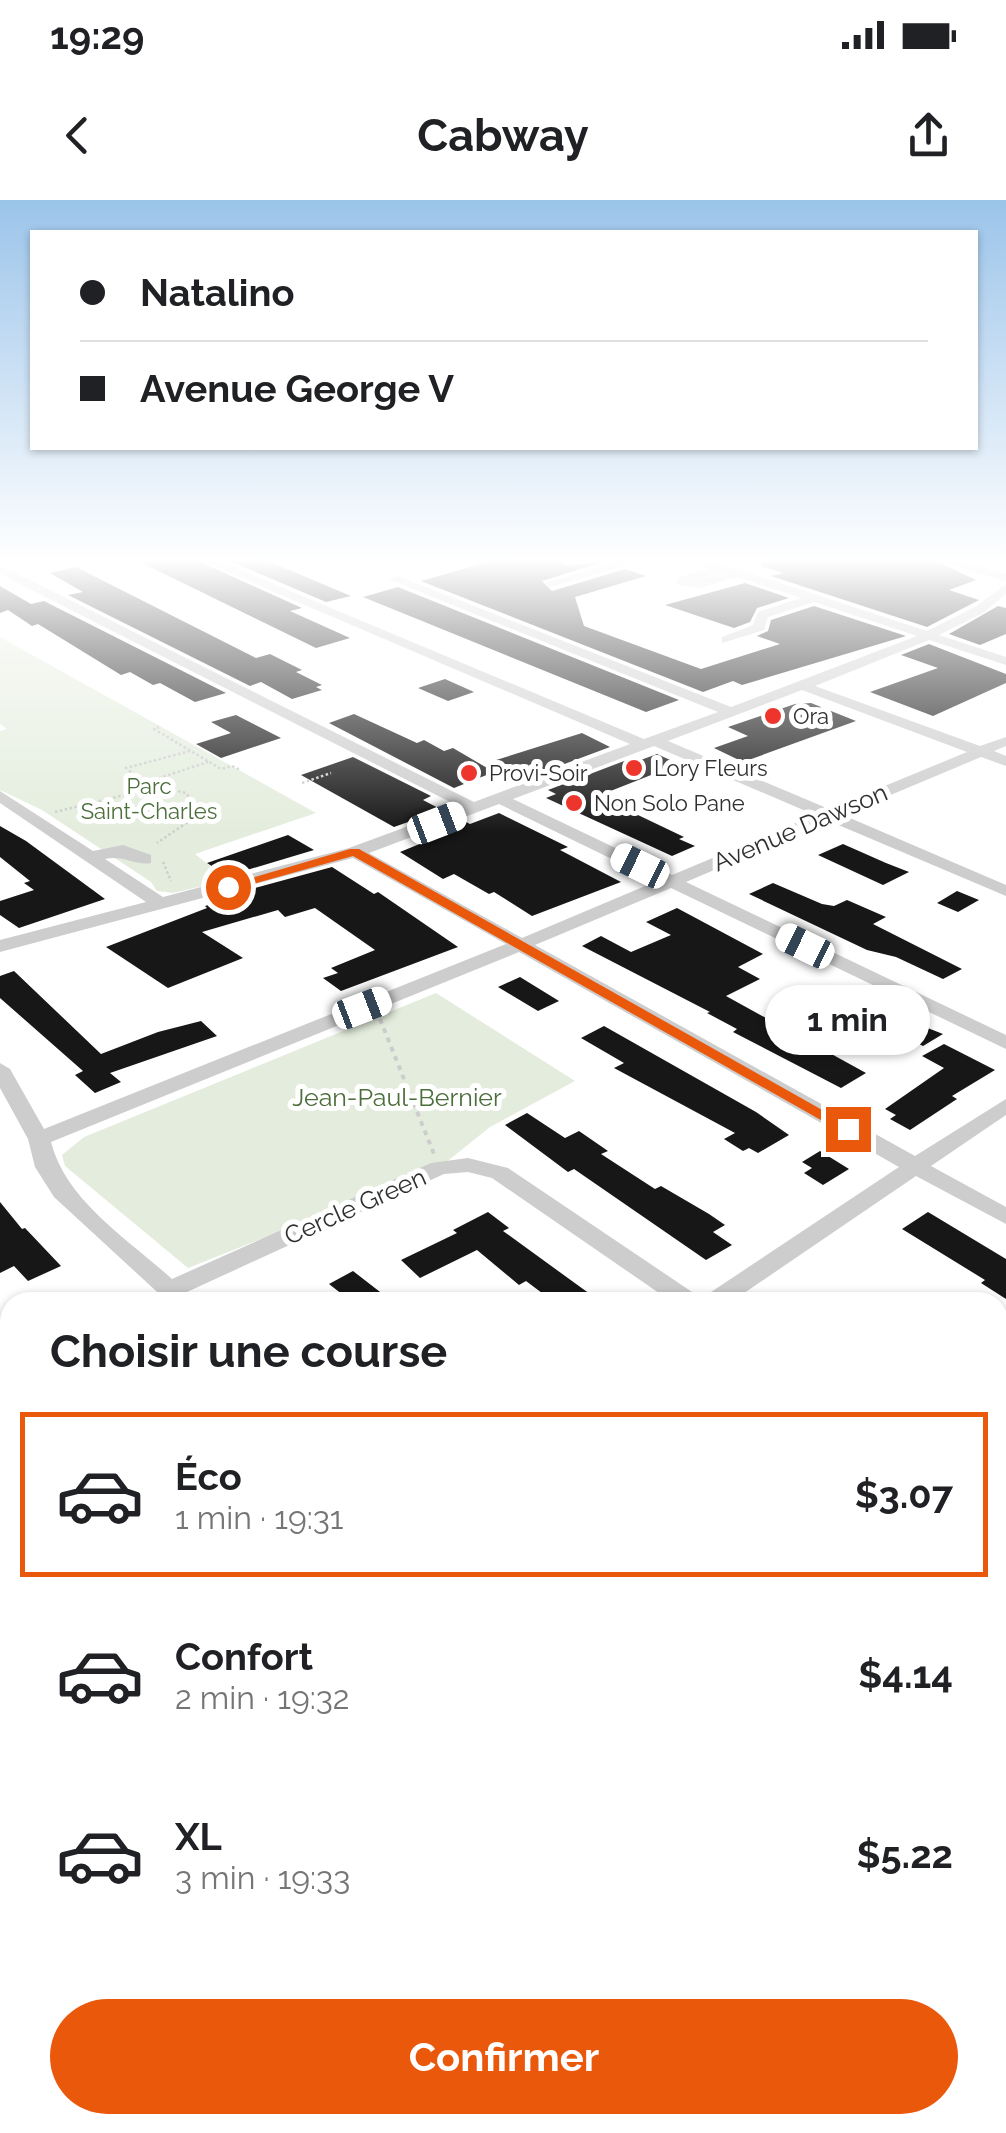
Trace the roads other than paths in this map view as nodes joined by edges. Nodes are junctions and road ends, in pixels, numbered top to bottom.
1 (163, 651) edge
2 (426, 651) edge
3 (576, 651) edge
4 (891, 651) edge
5 (976, 651) edge
6 (1006, 661) edge
7 (803, 686) junction
8 (730, 712) junction
9 (1006, 741) edge
10 (648, 742) junction
11 (980, 752) junction
12 (1006, 761) edge
13 (0, 796) edge
14 (501, 799) junction
15 (475, 809) junction
16 (20, 810) junction
17 (828, 815) junction
18 (0, 816) edge
19 (355, 852) junction
20 (154, 853) road end
21 (92, 856) junction
22 (671, 881) junction
23 (1006, 891) edge
24 (163, 904) junction
25 (520, 944) junction
26 (0, 946) edge
27 (1006, 1043) edge
28 (0, 1069) edge
29 (1006, 1105) edge
30 (40, 1139) junction
31 (914, 1166) junction
32 (1006, 1217) edge
33 (172, 1292) edge
34 (184, 1292) edge
35 (674, 1292) edge
36 (729, 1292) edge

1 - 15 street
2 - 10 street
3 - 8 street
4 - 7 street
5 - 6 street
7 - 8 street
7 - 11 street
8 - 10 street
9 - 11 street, Avenue Dawson
10 - 14 street
10 - 17 street
11 - 12 street
11 - 17 street, Avenue Dawson
13 - 16 street
14 - 15 street
14 - 22 street
15 - 19 street
16 - 18 street
16 - 21 street
17 - 22 street, Avenue Dawson
17 - 23 street
19 - 24 street
19 - 25 street
20 - 21 street
21 - 24 street
22 - 25 street, Avenue Dawson
22 - 27 street
24 - 26 street
25 - 30 street, Avenue Dawson
25 - 31 street
28 - 30 street
29 - 31 street
30 - 33 street
31 - 32 street
31 - 36 street
34 - 35 street, Cercle Green

